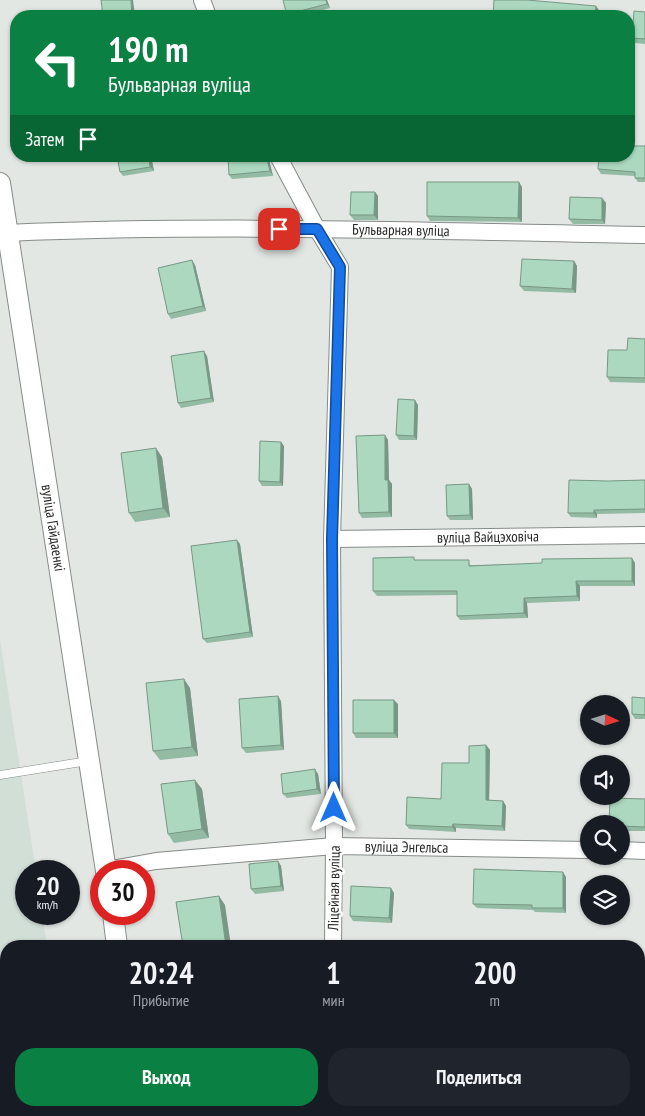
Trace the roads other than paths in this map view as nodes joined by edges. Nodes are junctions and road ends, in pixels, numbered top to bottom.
1 (281, 162) edge
2 (0, 183) edge
3 (317, 229) junction
4 (4, 233) edge
5 (645, 235) edge
6 (645, 535) edge
7 (332, 539) junction
8 (88, 762) junction
9 (0, 775) edge
10 (334, 846) junction
11 (580, 850) edge
12 (630, 850) edge
13 (645, 851) edge
14 (104, 860) edge
15 (155, 861) edge
16 (114, 925) edge
17 (116, 940) edge
18 (333, 940) edge

1 - 3 street, Ліцейная вуліца
2 - 4 street, вуліца Гайдаенкі
3 - 4 street, Бульварная вуліца
3 - 5 street, Бульварная вуліца
3 - 7 street, Ліцейная вуліца
4 - 8 street, вуліца Гайдаенкі
6 - 7 street, вуліца Вайцэховіча
7 - 10 street, Ліцейная вуліца
8 - 9 lane
8 - 14 street, вуліца Гайдаенкі
10 - 11 street, вуліца Энгельса
10 - 15 street, вуліца Энгельса
10 - 18 street, Ліцейная вуліца
12 - 13 street
16 - 17 street

